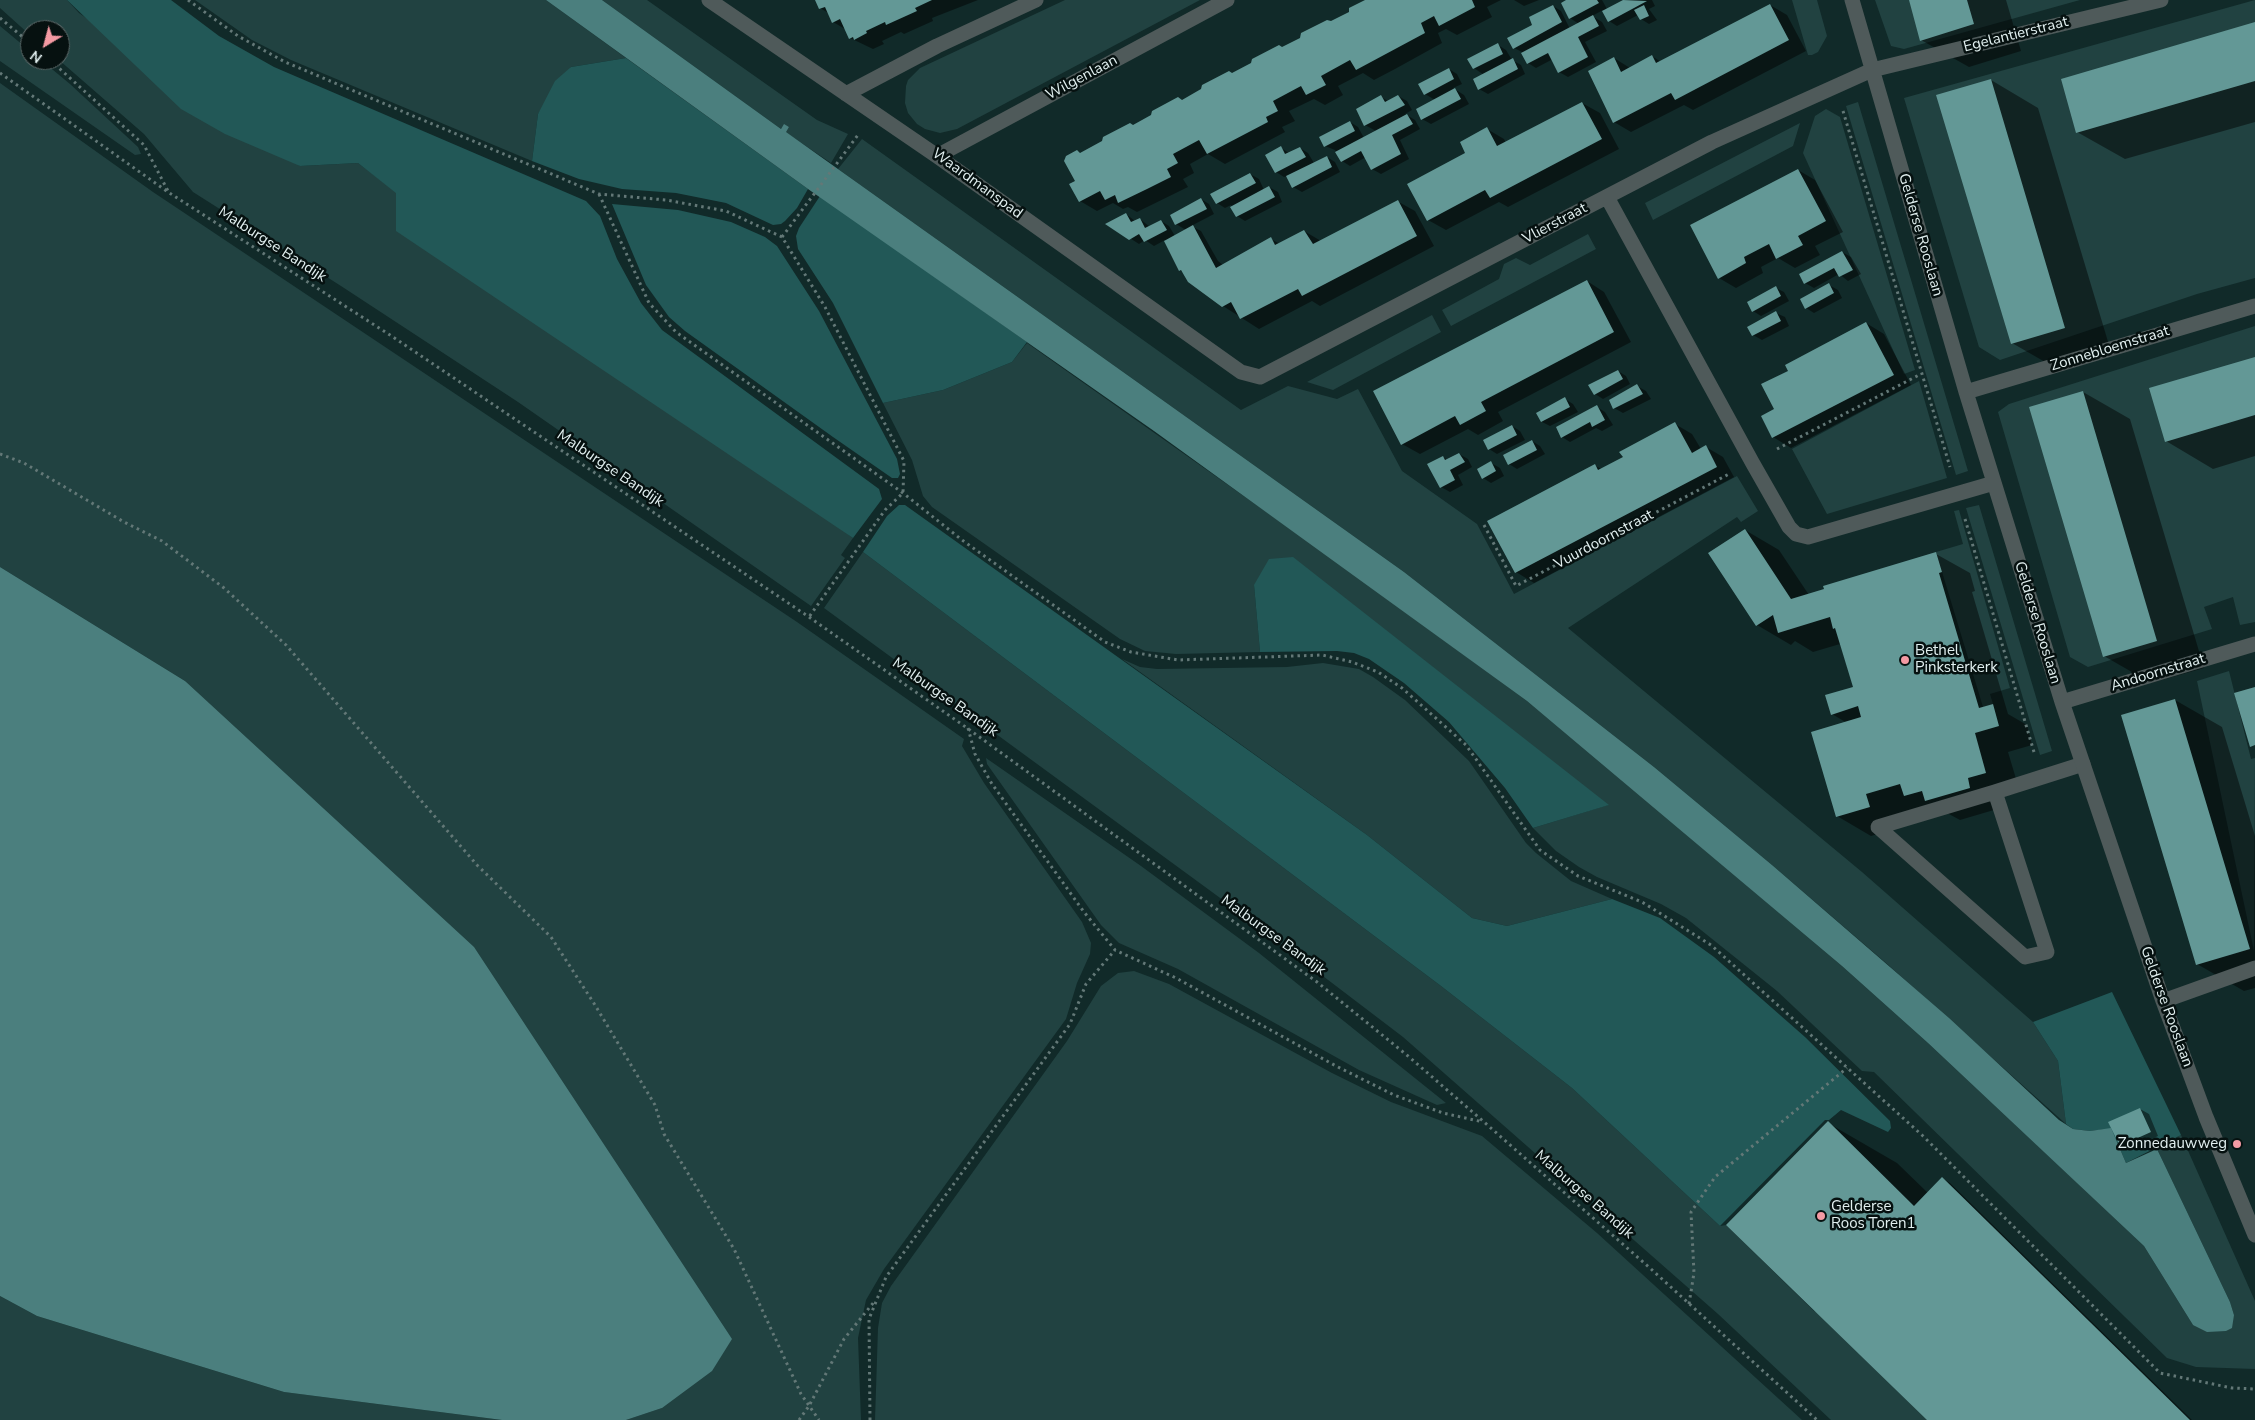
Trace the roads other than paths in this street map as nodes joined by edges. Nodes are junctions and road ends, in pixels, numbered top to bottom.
1 (709, 0) edge
2 (1036, 0) edge
3 (1227, 0) edge
4 (1852, 0) edge
5 (2161, 0) edge
6 (1872, 70) junction
7 (846, 94) junction
8 (937, 156) junction
9 (1606, 197) junction
10 (2255, 306) edge
11 (1241, 372) joint
12 (1966, 392) junction
13 (1994, 484) junction
14 (2255, 644) edge
15 (2062, 702) junction
16 (2083, 764) junction
17 (1995, 792) junction
18 (2255, 968) edge
19 (2163, 1002) junction
20 (2255, 1235) edge

1 - 7 street, Waardmanspad
2 - 7 street
3 - 8 street, Wilgenlaan
4 - 6 street, Gelderse Rooslaan
5 - 6 street, Egelantierstraat
6 - 9 street, Vlierstraat
6 - 12 street, Gelderse Rooslaan
7 - 8 street, Waardmanspad
8 - 11 street, Waardmanspad
9 - 11 street, Vlierstraat
9 - 13 street
10 - 12 street, Zonnebloemstraat
12 - 13 street, Gelderse Rooslaan
13 - 15 street, Gelderse Rooslaan
14 - 15 street, Andoornstraat
15 - 16 street, Gelderse Rooslaan
16 - 17 street
16 - 19 street, Gelderse Rooslaan
17 - 17 street
18 - 19 street
19 - 20 street, Gelderse Rooslaan

